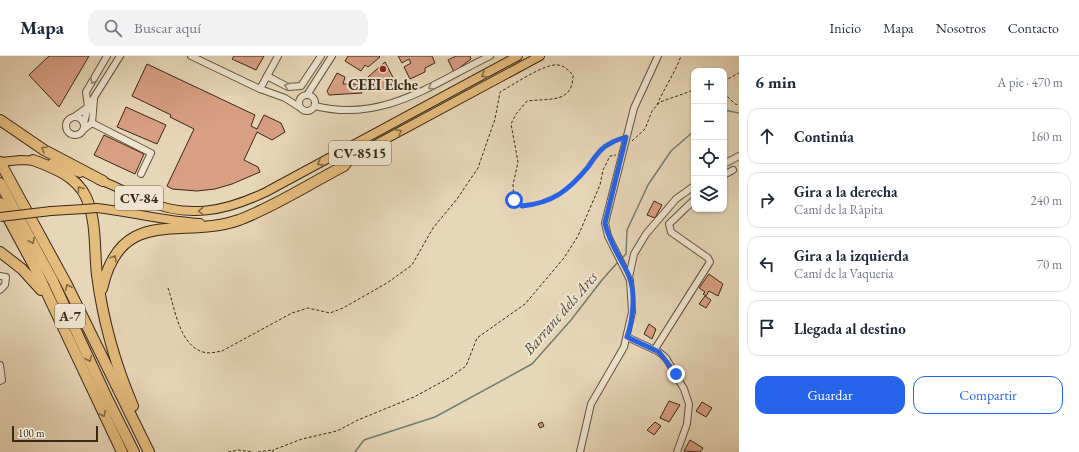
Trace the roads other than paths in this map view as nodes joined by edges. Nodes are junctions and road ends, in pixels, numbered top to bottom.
1 (107, 56) edge
2 (120, 56) edge
3 (191, 56) edge
4 (278, 56) edge
5 (321, 56) edge
6 (332, 56) edge
7 (490, 56) edge
8 (518, 56) edge
9 (540, 56) edge
10 (658, 56) edge
11 (481, 58) edge
12 (267, 76) junction
13 (260, 90) junction
14 (310, 96) junction
15 (94, 98) junction
16 (285, 98) junction
17 (300, 98) junction
18 (299, 106) junction
19 (315, 106) junction
20 (88, 107) junction
21 (74, 117) junction
22 (0, 120) edge
23 (92, 123) junction
24 (84, 126) junction
25 (739, 156) edge
26 (350, 158) junction
27 (33, 160) junction
28 (0, 162) edge
29 (727, 162) edge
30 (733, 170) dead end
31 (141, 174) dead end
32 (727, 174) edge
33 (104, 181) junction
34 (0, 183) edge
35 (691, 188) edge
36 (0, 203) edge
37 (691, 203) edge
38 (176, 210) joint
39 (0, 217) edge
40 (172, 221) joint
41 (0, 252) edge
42 (0, 276) edge
43 (629, 276) junction
44 (0, 290) edge
45 (100, 294) junction
46 (53, 305) junction
47 (627, 337) junction
48 (655, 349) junction
49 (0, 365) edge
50 (0, 381) edge
51 (141, 436) junction
52 (122, 452) edge
53 (134, 452) edge
54 (149, 452) edge
55 (580, 452) edge
56 (677, 452) edge

1 -> 20 street
2 - 15 street
3 - 13 street
4 - 12 street
5 -> 12 street
6 - 14 street
7 - 11 street
8 -> 38 main road, CV-8515
26 -> 9 main road, CV-8515
10 - 43 street
11 -> 19 street
12 - 13 street
13 - 16 street
14 - 17 street
14 - 19 street
15 - 20 street
15 - 23 street
16 - 17 street
16 - 18 street
17 - 18 street
18 - 19 street
20 - 21 street
20 - 24 street
21 - 24 street
21 - 24 street
33 -> 22 highway
23 - 24 street
23 - 31 street
25 - 29 street
26 - 40 main road, CV-8515
45 -> 26 highway
27 - 28 main road, CV-84
27 - 33 main road, CV-84
45 -> 27 highway
51 -> 28 highway, A-7
30 - 32 street
33 - 38 main road, CV-84
34 -> 53 highway, A-7
35 - 43 street
36 - 46 highway
37 - 48 street
39 - 40 main road, CV-84, bridge
41 - 46 highway
42 - 44 street
43 - 47 street
45 - 51 highway
46 -> 52 highway
47 - 48 street
47 - 55 street
48 - 56 street
49 - 50 street
51 - 54 highway, A-7

